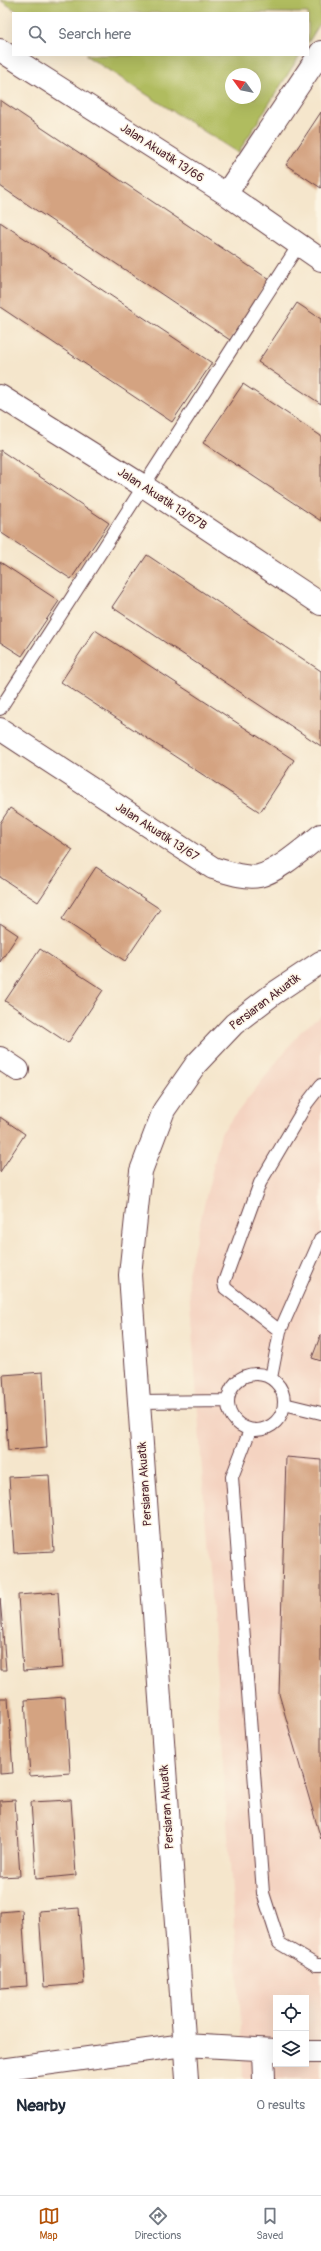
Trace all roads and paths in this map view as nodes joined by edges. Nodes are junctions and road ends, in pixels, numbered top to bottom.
1 (0, 50) edge
2 (321, 52) edge
3 (226, 194) junction
4 (298, 246) junction
5 (321, 260) edge
6 (0, 396) edge
7 (145, 487) junction
8 (321, 604) edge
9 (0, 709) edge
10 (0, 730) edge
11 (321, 835) edge
12 (321, 962) edge
13 (0, 1058) edge
14 (18, 1070) dead end
15 (321, 1085) edge
16 (321, 1238) edge
17 (280, 1331) junction
18 (271, 1378) junction
19 (228, 1401) junction
20 (140, 1402) junction
21 (284, 1404) junction
22 (321, 1413) edge
23 (250, 1430) junction
24 (321, 1965) edge
25 (184, 2045) junction
26 (270, 2050) edge
27 (309, 2052) edge
28 (321, 2052) edge
29 (0, 2070) edge
30 (187, 2079) edge
31 (264, 2079) edge

1 - 3 street, Jalan Akuatik 13/66
2 - 3 street
3 - 4 street, Jalan Akuatik 13/66
4 - 5 street, Jalan Akuatik 13/66
4 - 7 lane
6 - 7 street, Jalan Akuatik 13/67B
7 - 8 street, Jalan Akuatik 13/67B
7 - 9 lane
10 - 11 street, Jalan Akuatik 13/67
12 - 20 street, Persiaran Akuatik
13 - 14 street
15 - 17 lane
16 - 17 lane
17 - 18 lane
18 - 19 lane
18 - 21 lane
19 - 20 lane
19 - 23 lane
20 - 25 street, Persiaran Akuatik
21 - 22 lane
21 - 23 lane
23 - 24 lane
25 - 26 street
25 - 29 street
25 - 30 street, Persiaran Akuatik
26 - 31 street
27 - 28 street

